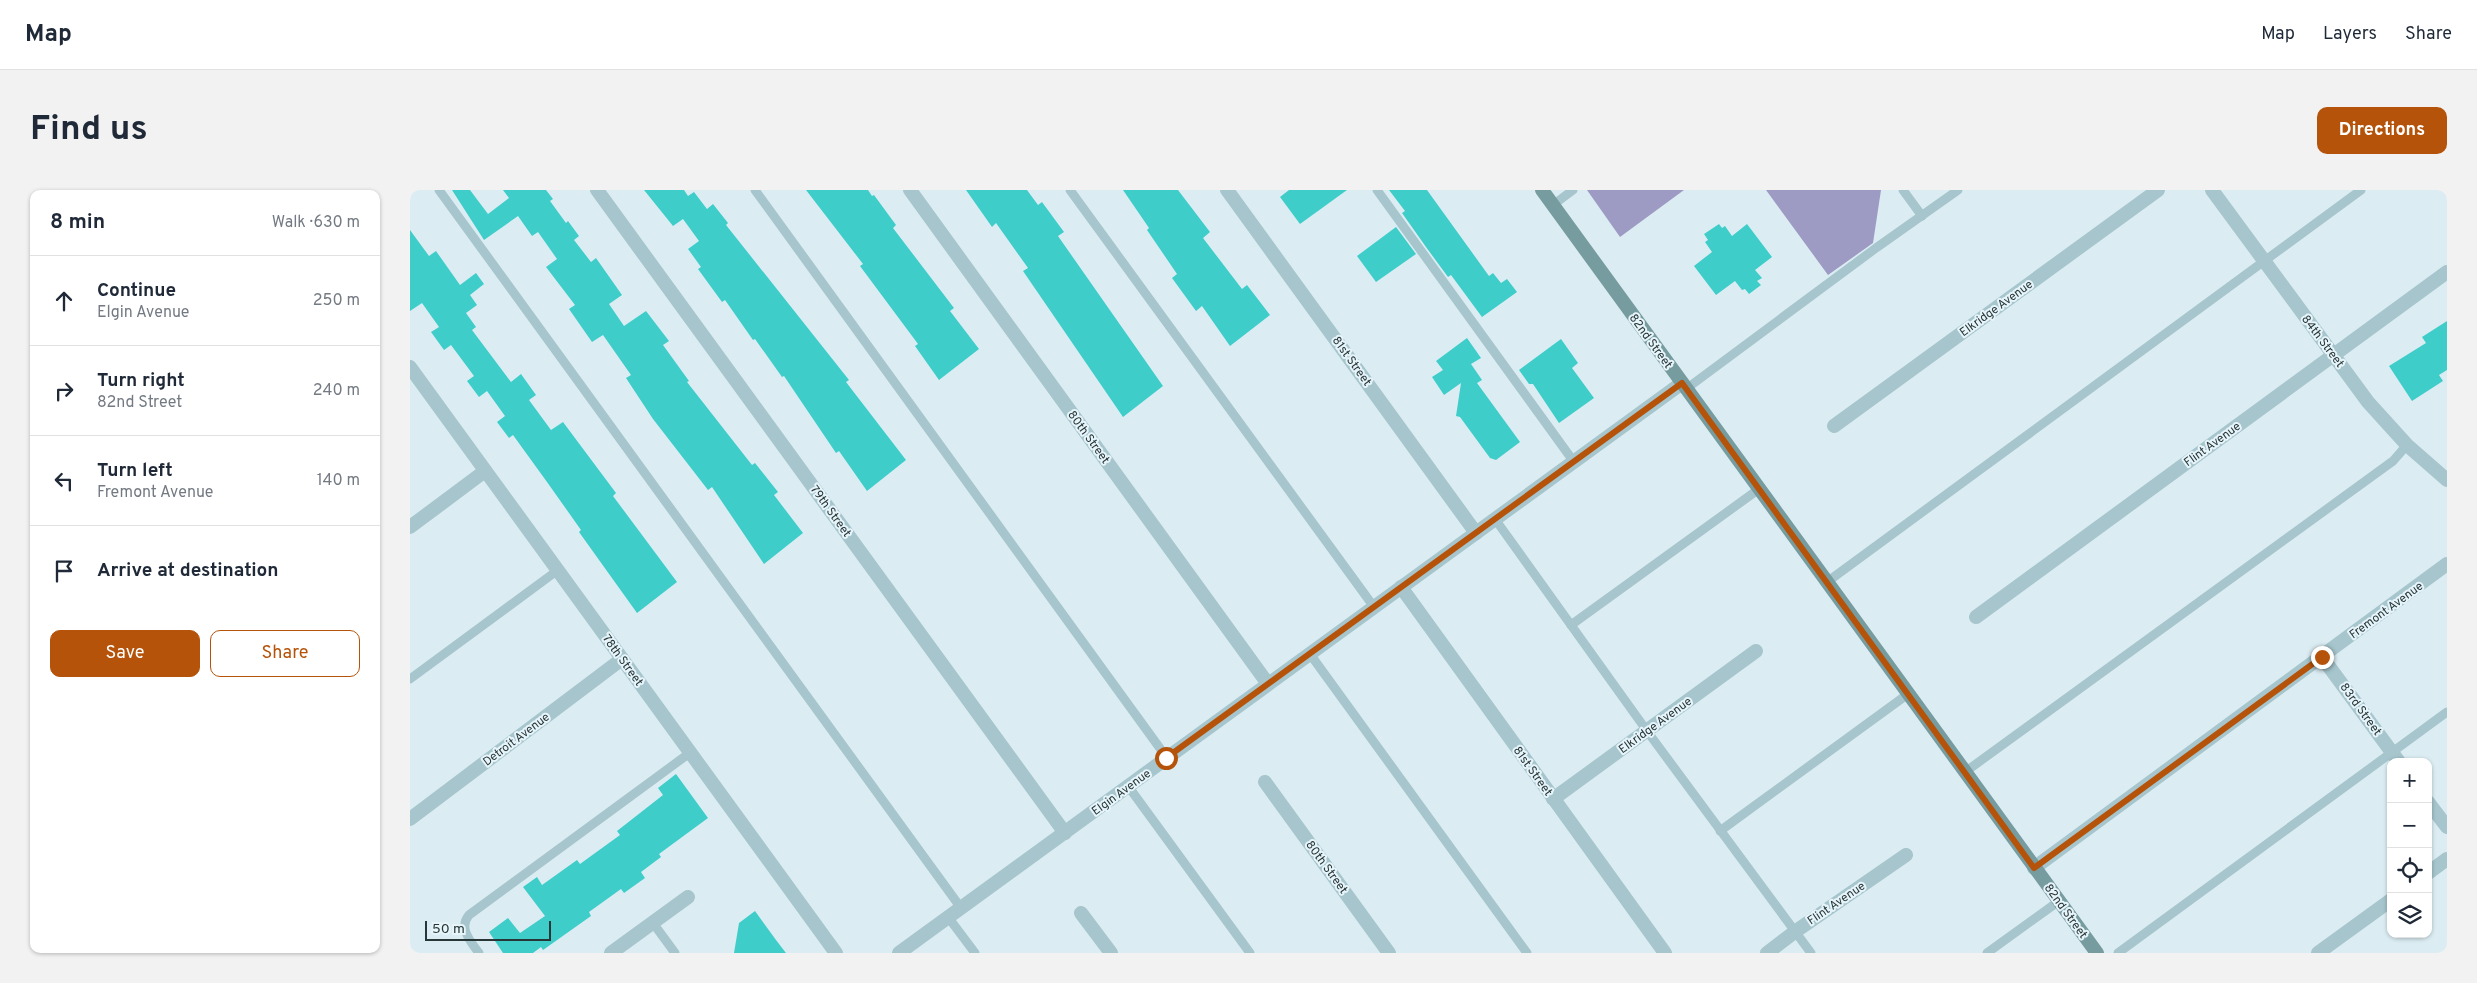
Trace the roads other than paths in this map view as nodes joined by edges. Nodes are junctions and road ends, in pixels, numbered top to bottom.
1 (439, 190) edge
2 (597, 190) edge
3 (755, 190) edge
4 (910, 190) edge
5 (1070, 190) edge
6 (1227, 190) edge
7 (1377, 190) edge
8 (1542, 190) edge
9 (1573, 190) edge
10 (1903, 190) edge
11 (1958, 190) edge
12 (2158, 190) edge
13 (2212, 190) edge
14 (2361, 190) edge
15 (1553, 205) junction
16 (1922, 216) junction
17 (2264, 261) junction
18 (2447, 272) edge
19 (2334, 355) junction
20 (410, 367) edge
21 (1684, 386) junction
22 (1834, 426) dead end
23 (2407, 445) junction
24 (1574, 462) junction
25 (485, 471) junction
26 (2445, 474) edge
27 (1759, 488) junction
28 (1495, 519) junction
29 (410, 527) edge
30 (1476, 533) junction
31 (2447, 564) edge
32 (558, 570) junction
33 (1826, 582) junction
34 (1401, 588) junction
35 (1374, 607) junction
36 (1976, 617) dead end
37 (1571, 625) junction
38 (1756, 651) dead end
39 (1310, 654) junction
40 (2322, 657) junction
41 (622, 659) junction
42 (410, 679) edge
43 (1268, 684) junction
44 (1908, 694) junction
45 (2447, 712) edge
46 (1647, 731) junction
47 (690, 752) junction
48 (2395, 757) edge
49 (1166, 758) junction
50 (1965, 772) junction
51 (1265, 782) dead end
52 (1128, 786) junction
53 (1553, 799) junction
54 (2429, 803) edge
55 (410, 819) edge
56 (2447, 827) edge
57 (1720, 831) junction
58 (1064, 833) junction
59 (1906, 856) dead end
60 (2447, 860) edge
61 (2034, 868) junction
62 (2432, 870) edge
63 (688, 897) dead end
64 (2059, 901) junction
65 (2387, 903) edge
66 (961, 908) junction
67 (1082, 913) dead end
68 (948, 917) junction
69 (653, 923) junction
70 (1796, 931) junction
71 (479, 953) edge
72 (611, 953) edge
73 (675, 953) edge
74 (836, 953) edge
75 (899, 953) edge
76 (975, 953) edge
77 (1111, 953) edge
78 (1250, 953) edge
79 (1389, 953) edge
80 (1527, 953) edge
81 (1665, 953) edge
82 (1768, 953) edge
83 (1811, 953) edge
84 (1986, 953) edge
85 (2097, 953) edge
86 (2118, 953) edge
87 (2318, 953) edge

1 - 66 lane
2 - 58 street, 79th Street
3 - 49 lane
4 - 43 street, 80th Street
5 - 35 lane
6 - 30 street, 81st Street
7 - 24 lane
8 - 15 main road, 82nd Street
9 - 15 lane
10 - 16 lane
11 - 16 lane
12 - 22 street, Elkridge Avenue
13 - 17 street, 84th Street
14 - 17 lane
15 - 21 main road, 82nd Street
16 - 21 lane
17 - 19 street, 84th Street
17 - 33 lane
18 - 19 street, Flint Avenue
19 - 23 street, 84th Street
19 - 36 street, Flint Avenue
20 - 25 street, 78th Street
21 - 24 street, Elgin Avenue
21 - 27 main road, 82nd Street
23 - 26 street, 84th Street
23 - 50 lane
24 - 28 street, Elgin Avenue
25 - 29 street
25 - 32 street, 78th Street
27 - 33 main road, 82nd Street
27 - 37 lane
28 - 30 street, Elgin Avenue
28 - 37 lane
30 - 34 street, Elgin Avenue
31 - 40 street, Fremont Avenue
32 - 41 street, 78th Street
32 - 42 lane
33 - 44 main road, 82nd Street
34 - 35 street, Elgin Avenue
34 - 53 street, 81st Street
35 - 39 street, Elgin Avenue
37 - 46 lane
38 - 46 street, Elkridge Avenue
39 - 43 street, Elgin Avenue
39 - 80 lane
40 - 48 street, 83rd Street
40 - 61 street, Fremont Avenue
41 - 47 street, 78th Street
41 - 55 street, Detroit Avenue
43 - 49 street, Elgin Avenue
44 - 50 main road, 82nd Street
44 - 57 lane
45 - 48 lane
46 - 53 street, Elkridge Avenue
46 - 57 lane
47 - 71 lane
47 - 74 street, 78th Street
48 - 86 lane
49 - 52 street, Elgin Avenue
50 - 61 main road, 82nd Street
51 - 79 street, 80th Street
52 - 58 street, Elgin Avenue
52 - 78 lane
53 - 81 street, 81st Street
54 - 56 street
57 - 70 lane
58 - 66 street, Elgin Avenue
59 - 70 street, Flint Avenue
60 - 62 street
61 - 64 main road, 82nd Street
63 - 69 street
64 - 84 lane
64 - 85 main road, 82nd Street
65 - 87 street
66 - 68 street, Elgin Avenue
67 - 77 street
68 - 75 street, Elgin Avenue
68 - 76 lane
69 - 72 street
69 - 73 lane
70 - 82 street, Flint Avenue
70 - 83 lane

